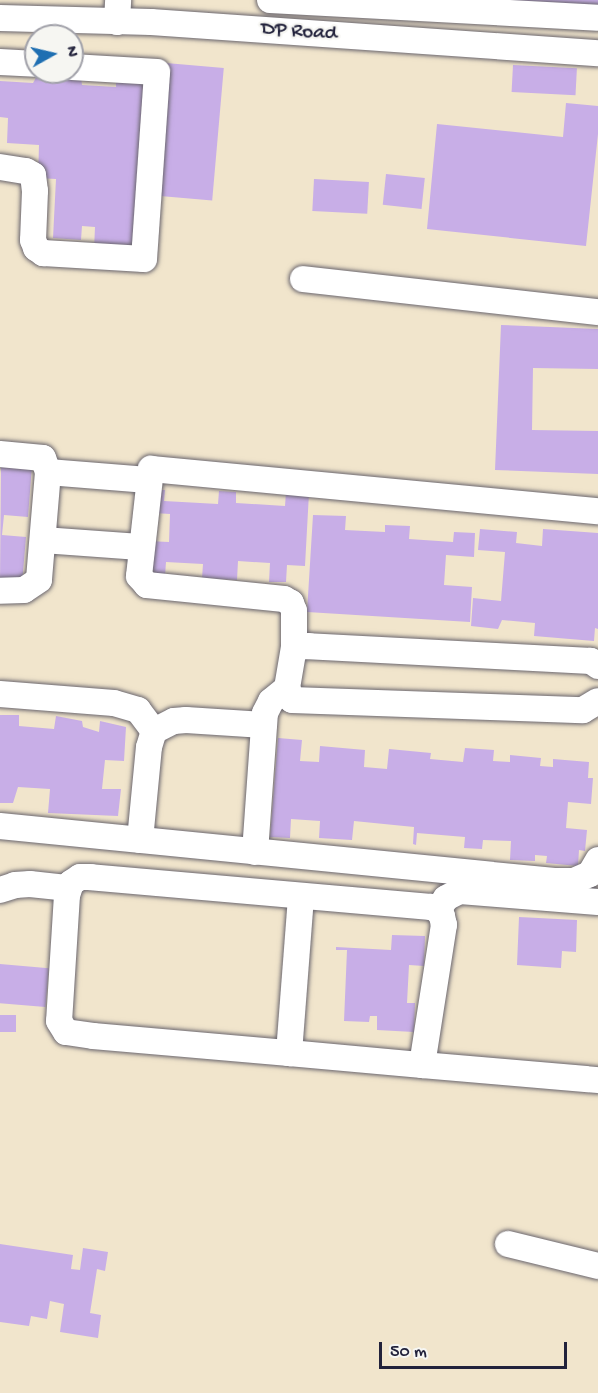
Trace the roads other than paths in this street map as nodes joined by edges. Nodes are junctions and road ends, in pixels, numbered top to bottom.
1 (270, 0) edge
2 (118, 11) edge
3 (0, 18) edge
4 (598, 18) edge
5 (598, 53) edge
6 (0, 62) edge
7 (24, 63) edge
8 (84, 68) edge
9 (0, 167) edge
10 (303, 279) dead end
11 (598, 312) edge
12 (0, 454) edge
13 (48, 472) junction
14 (148, 480) junction
15 (598, 511) edge
16 (43, 540) junction
17 (140, 547) junction
18 (0, 591) edge
19 (294, 647) junction
20 (598, 666) edge
21 (287, 688) junction
22 (0, 694) edge
23 (598, 701) edge
24 (264, 725) junction
25 (154, 731) junction
26 (0, 826) edge
27 (140, 840) junction
28 (255, 852) junction
29 (598, 860) edge
30 (69, 888) junction
31 (0, 890) edge
32 (301, 896) junction
33 (598, 902) edge
34 (438, 910) junction
35 (289, 1053) junction
36 (422, 1065) junction
37 (598, 1080) edge
38 (508, 1244) dead end
39 (598, 1266) edge

1 - 4 street, DP Road
2 - 3 street, DP Road
2 - 5 street, DP Road
6 - 7 street
8 - 9 street
10 - 11 street
12 - 13 street
13 - 14 street
13 - 16 street
14 - 15 street
14 - 17 street
16 - 17 street
16 - 18 street
17 - 19 street
19 - 20 street
19 - 21 street
21 - 23 street
21 - 24 street
22 - 25 street
24 - 25 street
24 - 28 street
25 - 27 street
26 - 27 street
27 - 28 street
28 - 29 street
30 - 31 street
30 - 32 street
30 - 35 street
32 - 34 street
32 - 35 street
33 - 34 street
34 - 36 street
35 - 36 street
36 - 37 street
38 - 39 street

